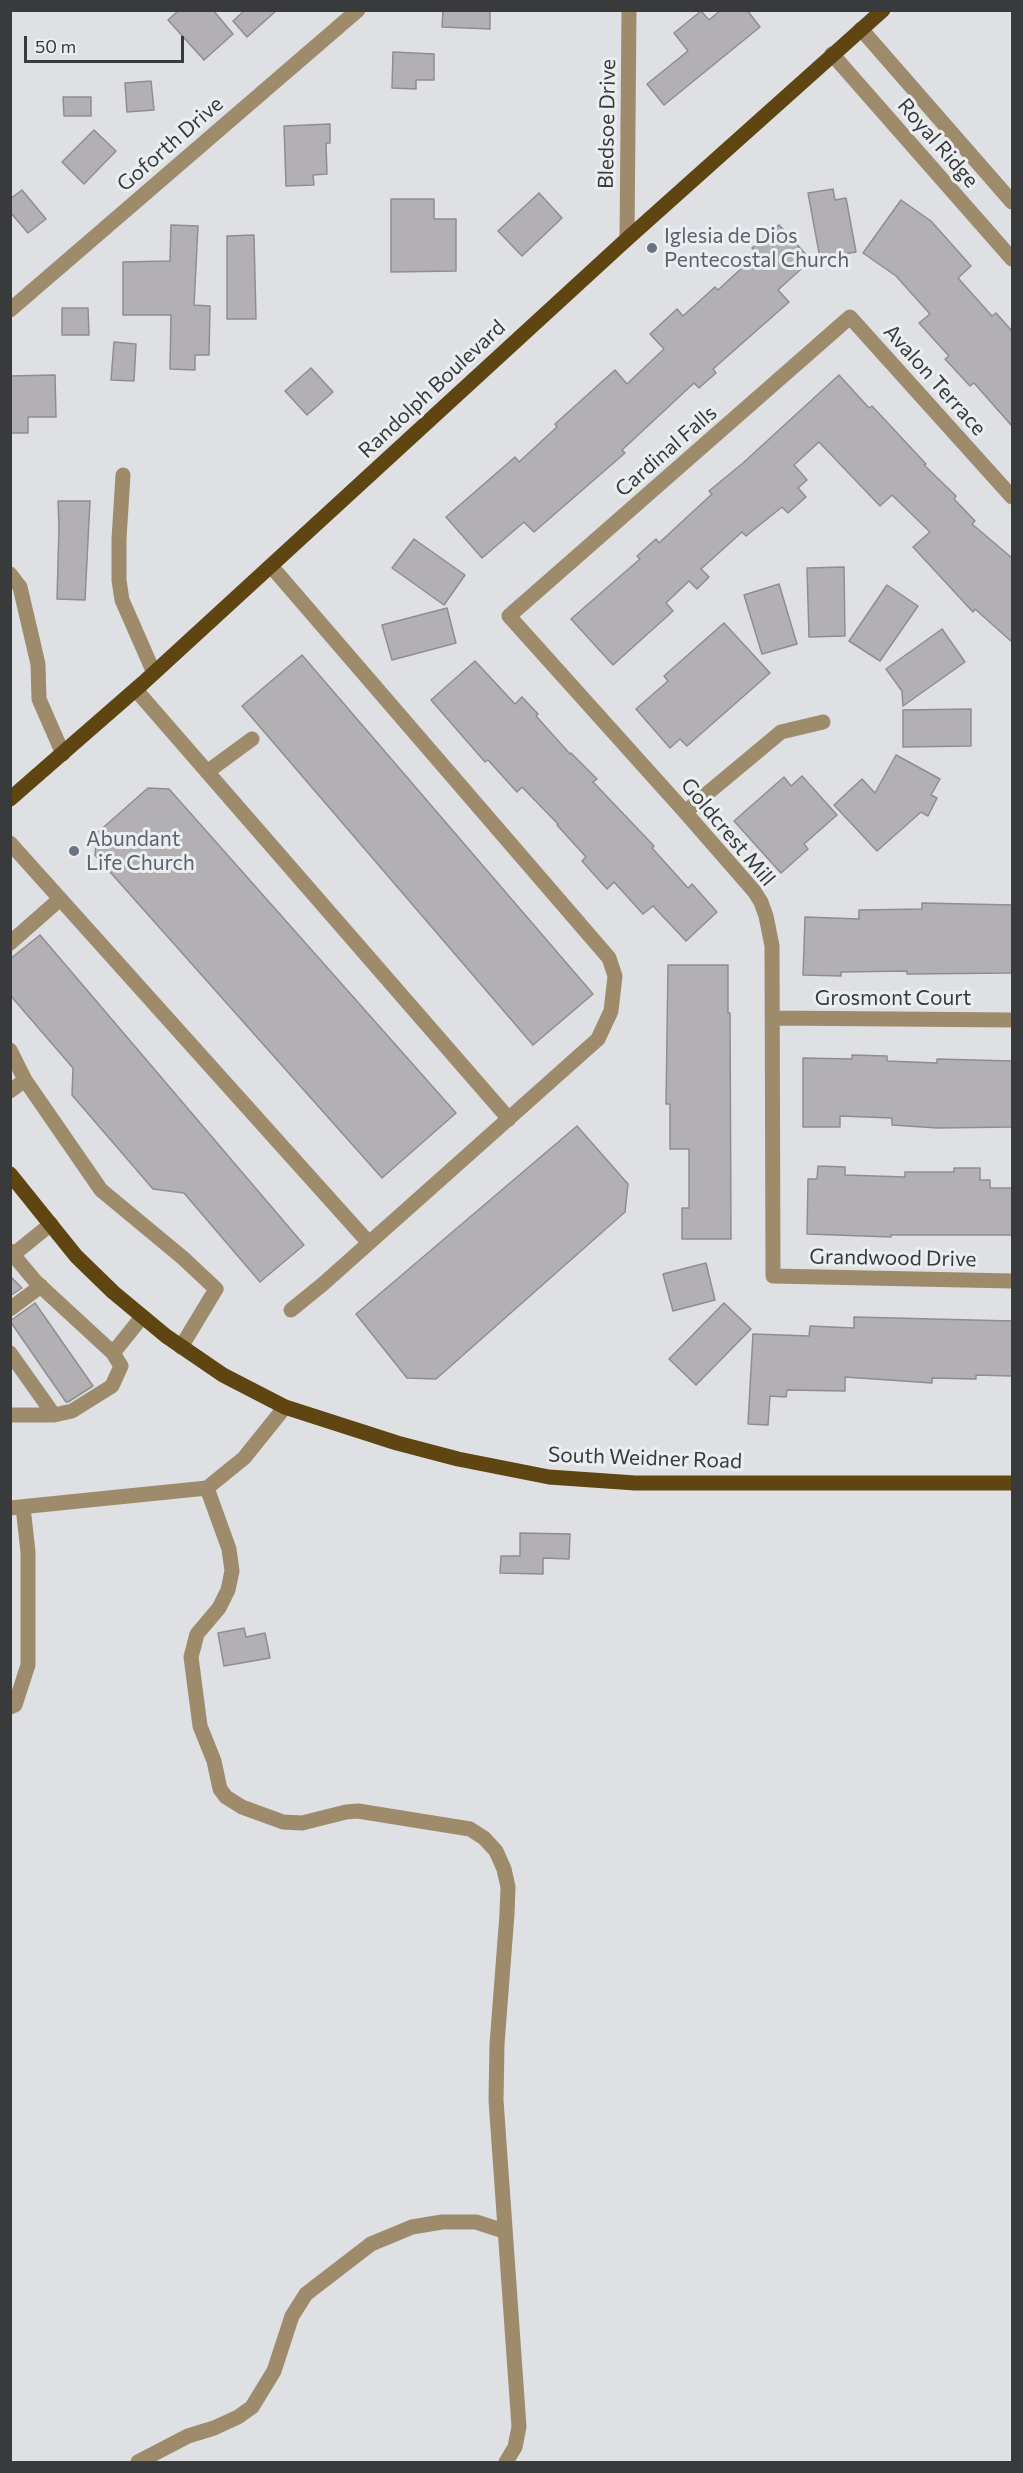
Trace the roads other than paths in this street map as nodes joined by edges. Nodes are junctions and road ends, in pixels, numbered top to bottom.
1 (358, 10) edge
2 (629, 10) edge
3 (883, 10) edge
4 (861, 29) junction
5 (832, 54) junction
6 (1012, 202) edge
7 (627, 239) junction
8 (1012, 260) edge
9 (10, 310) edge
10 (850, 317) joint
11 (123, 475) dead end
12 (1012, 497) edge
13 (271, 566) junction
14 (10, 574) edge
15 (509, 616) joint
16 (154, 673) junction
17 (136, 690) junction
18 (823, 722) dead end
19 (252, 739) dead end
20 (63, 754) junction
21 (207, 772) junction
22 (10, 799) edge
23 (685, 812) junction
24 (10, 843) edge
25 (60, 899) junction
26 (10, 943) edge
27 (773, 1018) junction
28 (1012, 1020) edge
29 (10, 1050) edge
30 (25, 1080) junction
31 (10, 1091) edge
32 (509, 1119) junction
33 (10, 1174) edge
34 (51, 1224) junction
35 (369, 1243) junction
36 (12, 1253) edge
37 (773, 1276) joint
38 (1012, 1281) edge
39 (41, 1286) junction
40 (10, 1309) edge
41 (291, 1310) dead end
42 (142, 1317) junction
43 (181, 1347) junction
44 (10, 1353) edge
45 (113, 1353) junction
46 (285, 1407) junction
47 (10, 1415) edge
48 (54, 1415) junction
49 (1012, 1483) edge
50 (207, 1488) junction
51 (17, 1508) edge
52 (10, 1707) edge
53 (504, 2231) junction
54 (138, 2463) edge
55 (506, 2463) edge

1 - 9 street, Goforth Drive
2 - 7 street, Bledsoe Drive
3 - 4 main road, Randolph Boulevard
4 - 5 main road, Randolph Boulevard
4 - 6 street, Royal Ridge
5 - 7 main road, Randolph Boulevard
5 - 8 street, Royal Ridge
7 - 13 main road, Randolph Boulevard
10 - 12 street, Avalon Terrace
10 - 15 street, Cardinal Falls
11 - 16 street
13 - 16 main road, Randolph Boulevard
13 - 32 street
14 - 20 street
15 - 23 street, Goldcrest Mill
16 - 17 main road, Randolph Boulevard
17 - 20 main road, Randolph Boulevard
17 - 21 street
18 - 23 street
19 - 21 street
20 - 22 main road, Randolph Boulevard
21 - 32 street
23 - 27 street, Goldcrest Mill
24 - 25 street
25 - 26 street
25 - 35 street
27 - 28 street, Grosmont Court
27 - 37 street, Goldcrest Mill
29 - 30 street
30 - 31 street
30 - 43 street
32 - 35 street
33 - 34 main road, South Weidner Road
34 - 36 street
34 - 42 main road, South Weidner Road
35 - 41 street
36 - 39 street
37 - 38 street, Grandwood Drive
39 - 40 street
39 - 45 street
42 - 43 main road, South Weidner Road
42 - 45 street
43 - 46 main road, South Weidner Road
44 - 48 street
45 - 48 street
46 - 49 main road, South Weidner Road
46 - 50 street
47 - 48 street
50 - 51 street
50 - 53 street
51 - 52 street
53 - 54 street
53 - 55 street

